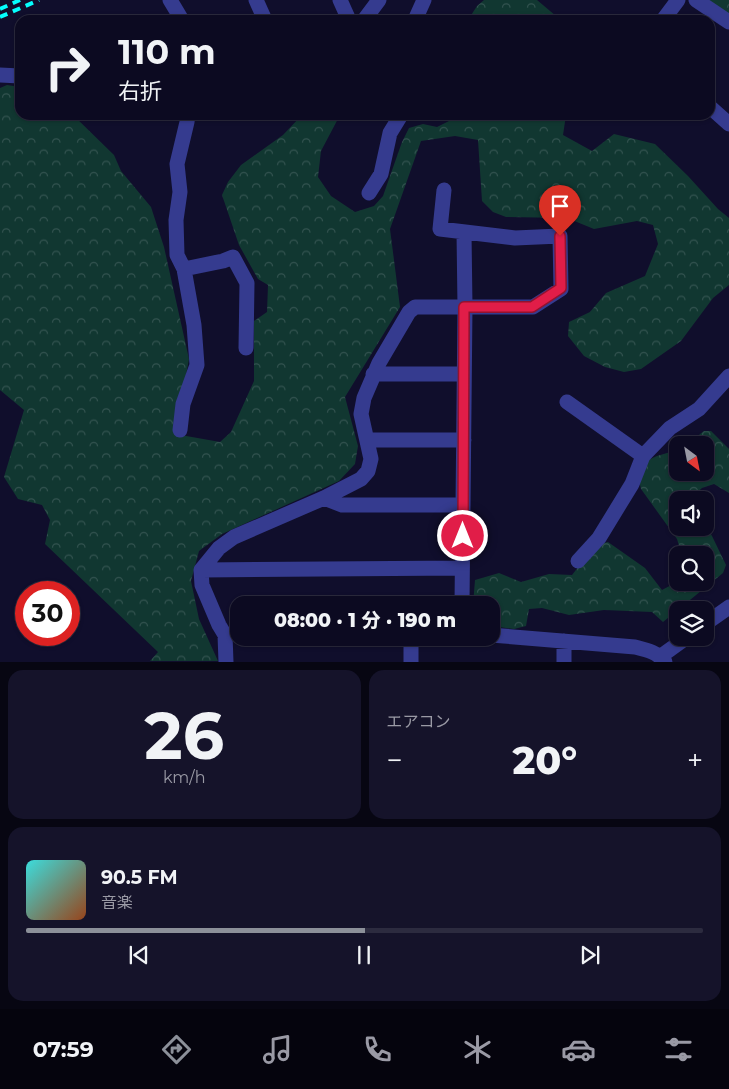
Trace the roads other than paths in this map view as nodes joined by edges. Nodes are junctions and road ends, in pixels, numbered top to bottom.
1 (170, 0) edge
2 (256, 0) edge
3 (340, 0) edge
4 (379, 0) edge
5 (424, 0) edge
6 (678, 0) edge
7 (696, 0) edge
8 (179, 15) edge
9 (263, 15) edge
10 (347, 15) edge
11 (368, 15) edge
12 (418, 15) edge
13 (667, 15) edge
14 (729, 22) edge
15 (0, 75) edge
16 (15, 76) edge
17 (715, 111) edge
18 (188, 120) edge
19 (398, 120) edge
20 (729, 124) edge
21 (444, 190) dead end
22 (369, 193) dead end
23 (464, 232) junction
24 (184, 270) junction
25 (464, 307) junction
26 (246, 348) dead end
27 (373, 374) junction
28 (464, 374) junction
29 (729, 376) edge
30 (567, 402) dead end
31 (180, 430) dead end
32 (367, 440) junction
33 (464, 440) junction
34 (642, 456) junction
35 (324, 498) junction
36 (463, 505) junction
37 (578, 561) dead end
38 (462, 568) junction
39 (201, 570) junction
40 (462, 596) edge
41 (729, 606) edge
42 (714, 617) edge
43 (230, 634) edge
44 (500, 637) edge
45 (564, 641) junction
46 (230, 644) edge
47 (411, 646) edge
48 (677, 646) edge
49 (663, 659) edge
50 (226, 662) edge
51 (411, 662) edge
52 (564, 662) edge

1 - 8 street
2 - 9 street
3 - 10 street
4 - 11 street
5 - 12 street
6 - 13 street
7 - 14 street
15 - 16 street
17 - 20 street
18 - 24 street
19 - 22 street
21 - 23 street
23 - 25 street
23 - 25 street
24 - 26 street
24 - 31 street
25 - 27 street
25 - 28 street
27 - 28 street
27 - 32 street
28 - 33 street
29 - 34 street
30 - 34 street
32 - 33 street
32 - 35 street
33 - 36 street
34 - 37 street
35 - 36 street
35 - 39 street
36 - 38 street
38 - 39 street
38 - 40 street
39 - 43 street
41 - 42 street
44 - 45 street
45 - 49 street
45 - 52 street
46 - 50 street
47 - 51 street
48 - 49 street

